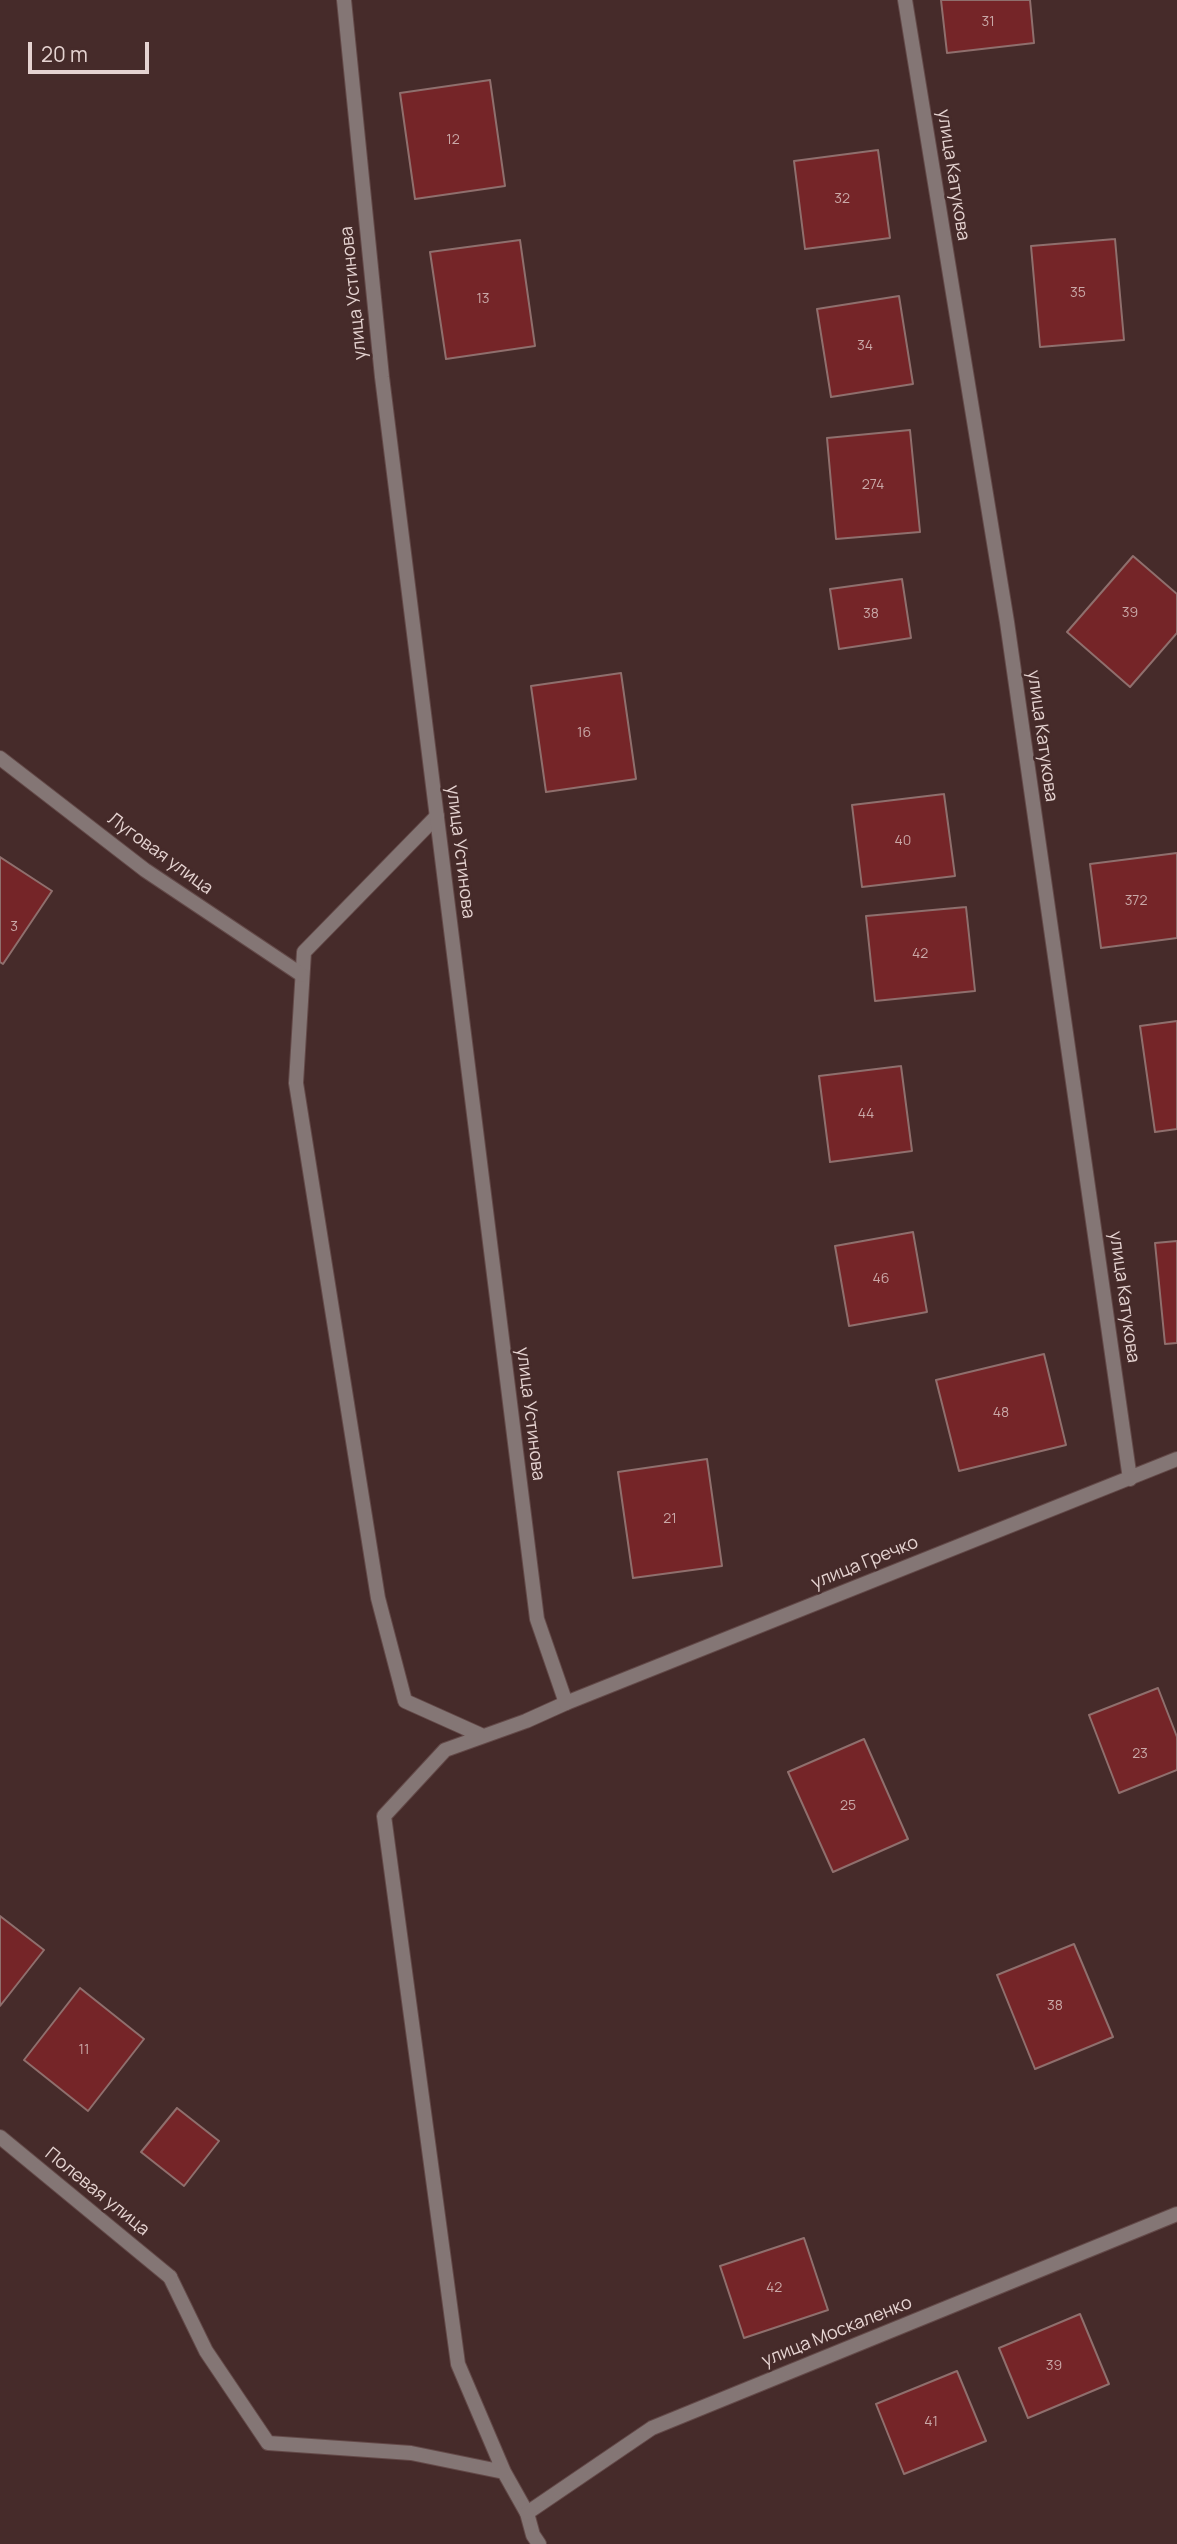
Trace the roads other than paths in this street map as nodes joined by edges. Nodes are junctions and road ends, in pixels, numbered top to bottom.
1 (344, 0) edge
2 (905, 0) edge
3 (0, 758) edge
4 (437, 816) junction
5 (302, 975) junction
6 (1177, 1459) edge
7 (1130, 1479) junction
8 (566, 1703) junction
9 (483, 1736) junction
10 (0, 2137) edge
11 (1177, 2214) edge
12 (504, 2472) junction
13 (527, 2513) junction
14 (539, 2544) edge

1 - 4 street, улица Устинова
2 - 7 street, улица Катукова
3 - 5 street, Луговая улица
4 - 5 street
4 - 8 street, улица Устинова
5 - 9 street
6 - 7 street, улица Гречко
7 - 8 street, улица Гречко
8 - 9 street, улица Гречко
9 - 12 street, улица Гречко
10 - 12 street, Полевая улица
11 - 13 street, улица Москаленко
12 - 13 street, улица Гречко
13 - 14 street, улица Гречко

